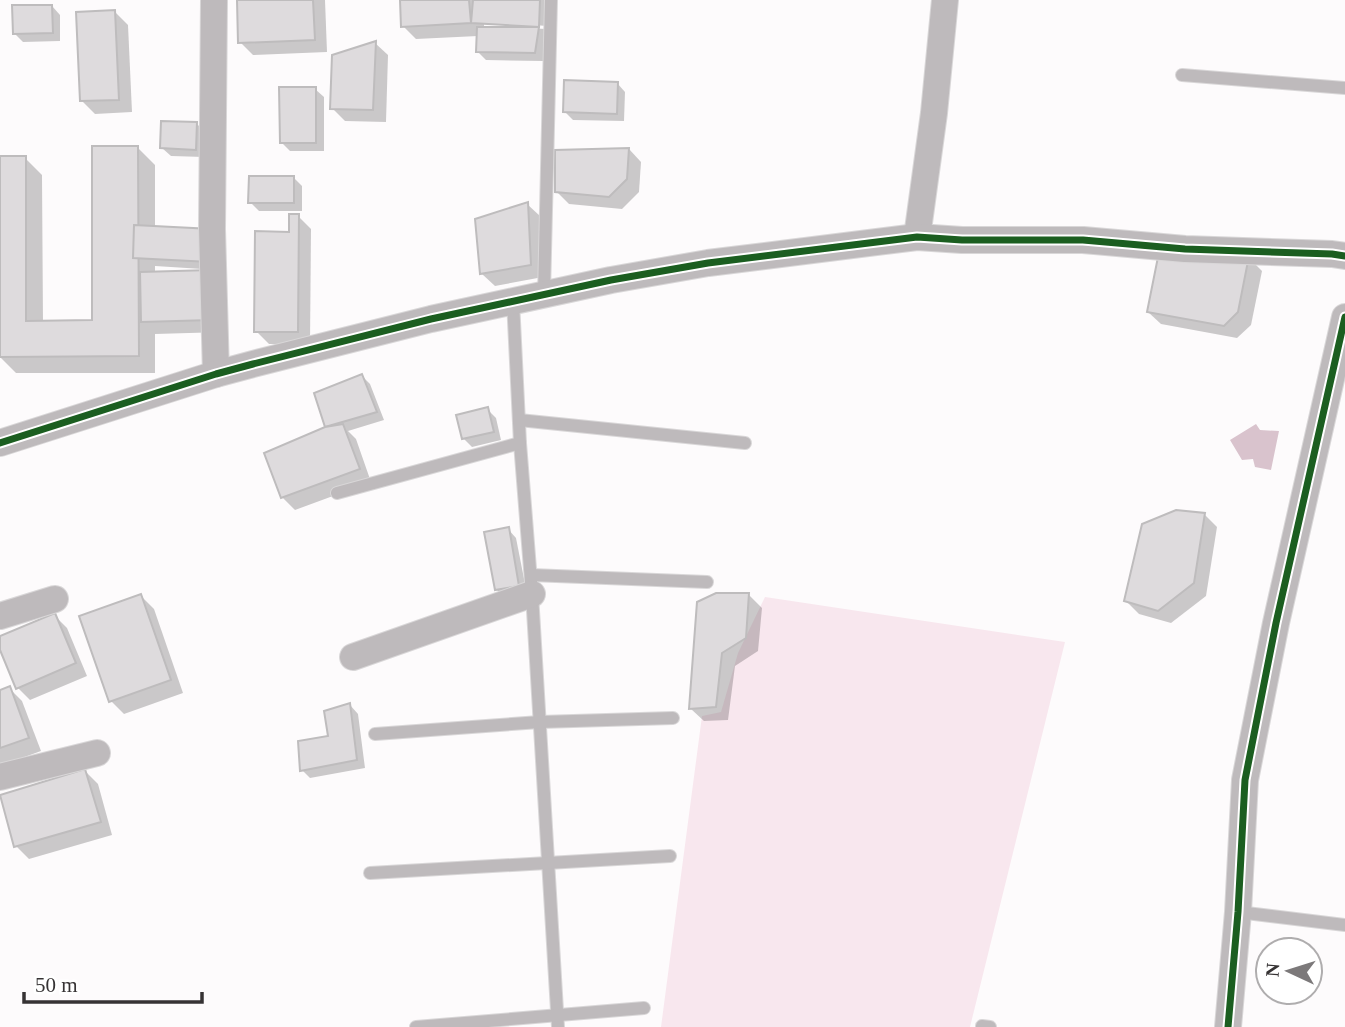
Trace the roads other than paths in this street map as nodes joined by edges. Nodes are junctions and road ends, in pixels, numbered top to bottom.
1 (214, 0) edge
2 (551, 0) edge
3 (945, 0) edge
4 (1182, 75) dead end
5 (1345, 88) edge
6 (917, 237) junction
7 (1345, 256) edge
8 (544, 295) junction
9 (513, 302) junction
10 (1345, 317) edge
11 (216, 374) junction
12 (519, 420) junction
13 (0, 443) edge
14 (520, 443) junction
15 (745, 443) dead end
16 (337, 493) dead end
17 (707, 582) dead end
18 (531, 584) junction
19 (55, 599) dead end
20 (0, 616) edge
21 (353, 657) dead end
22 (673, 718) dead end
23 (540, 722) junction
24 (375, 734) dead end
25 (97, 753) dead end
26 (0, 777) edge
27 (670, 856) dead end
28 (548, 863) junction
29 (370, 873) dead end
30 (1238, 912) junction
31 (1345, 925) edge
32 (644, 1008) dead end
33 (558, 1021) edge
34 (982, 1026) edge
35 (416, 1027) edge
36 (990, 1027) edge
37 (1228, 1027) edge

1 - 11 street
2 - 8 lane
3 - 6 street
4 - 5 lane
6 - 7 street
6 - 8 street
8 - 9 street
9 - 11 street
9 - 12 lane
10 - 30 street
11 - 13 street
12 - 14 lane
12 - 15 lane
14 - 16 lane
14 - 18 lane
17 - 18 lane
18 - 21 street
18 - 23 lane
19 - 20 street
22 - 23 lane
23 - 24 lane
23 - 28 lane
25 - 26 street
27 - 28 lane
28 - 29 lane
28 - 33 lane
30 - 31 lane
30 - 37 street
32 - 33 lane
33 - 35 lane
34 - 36 lane

